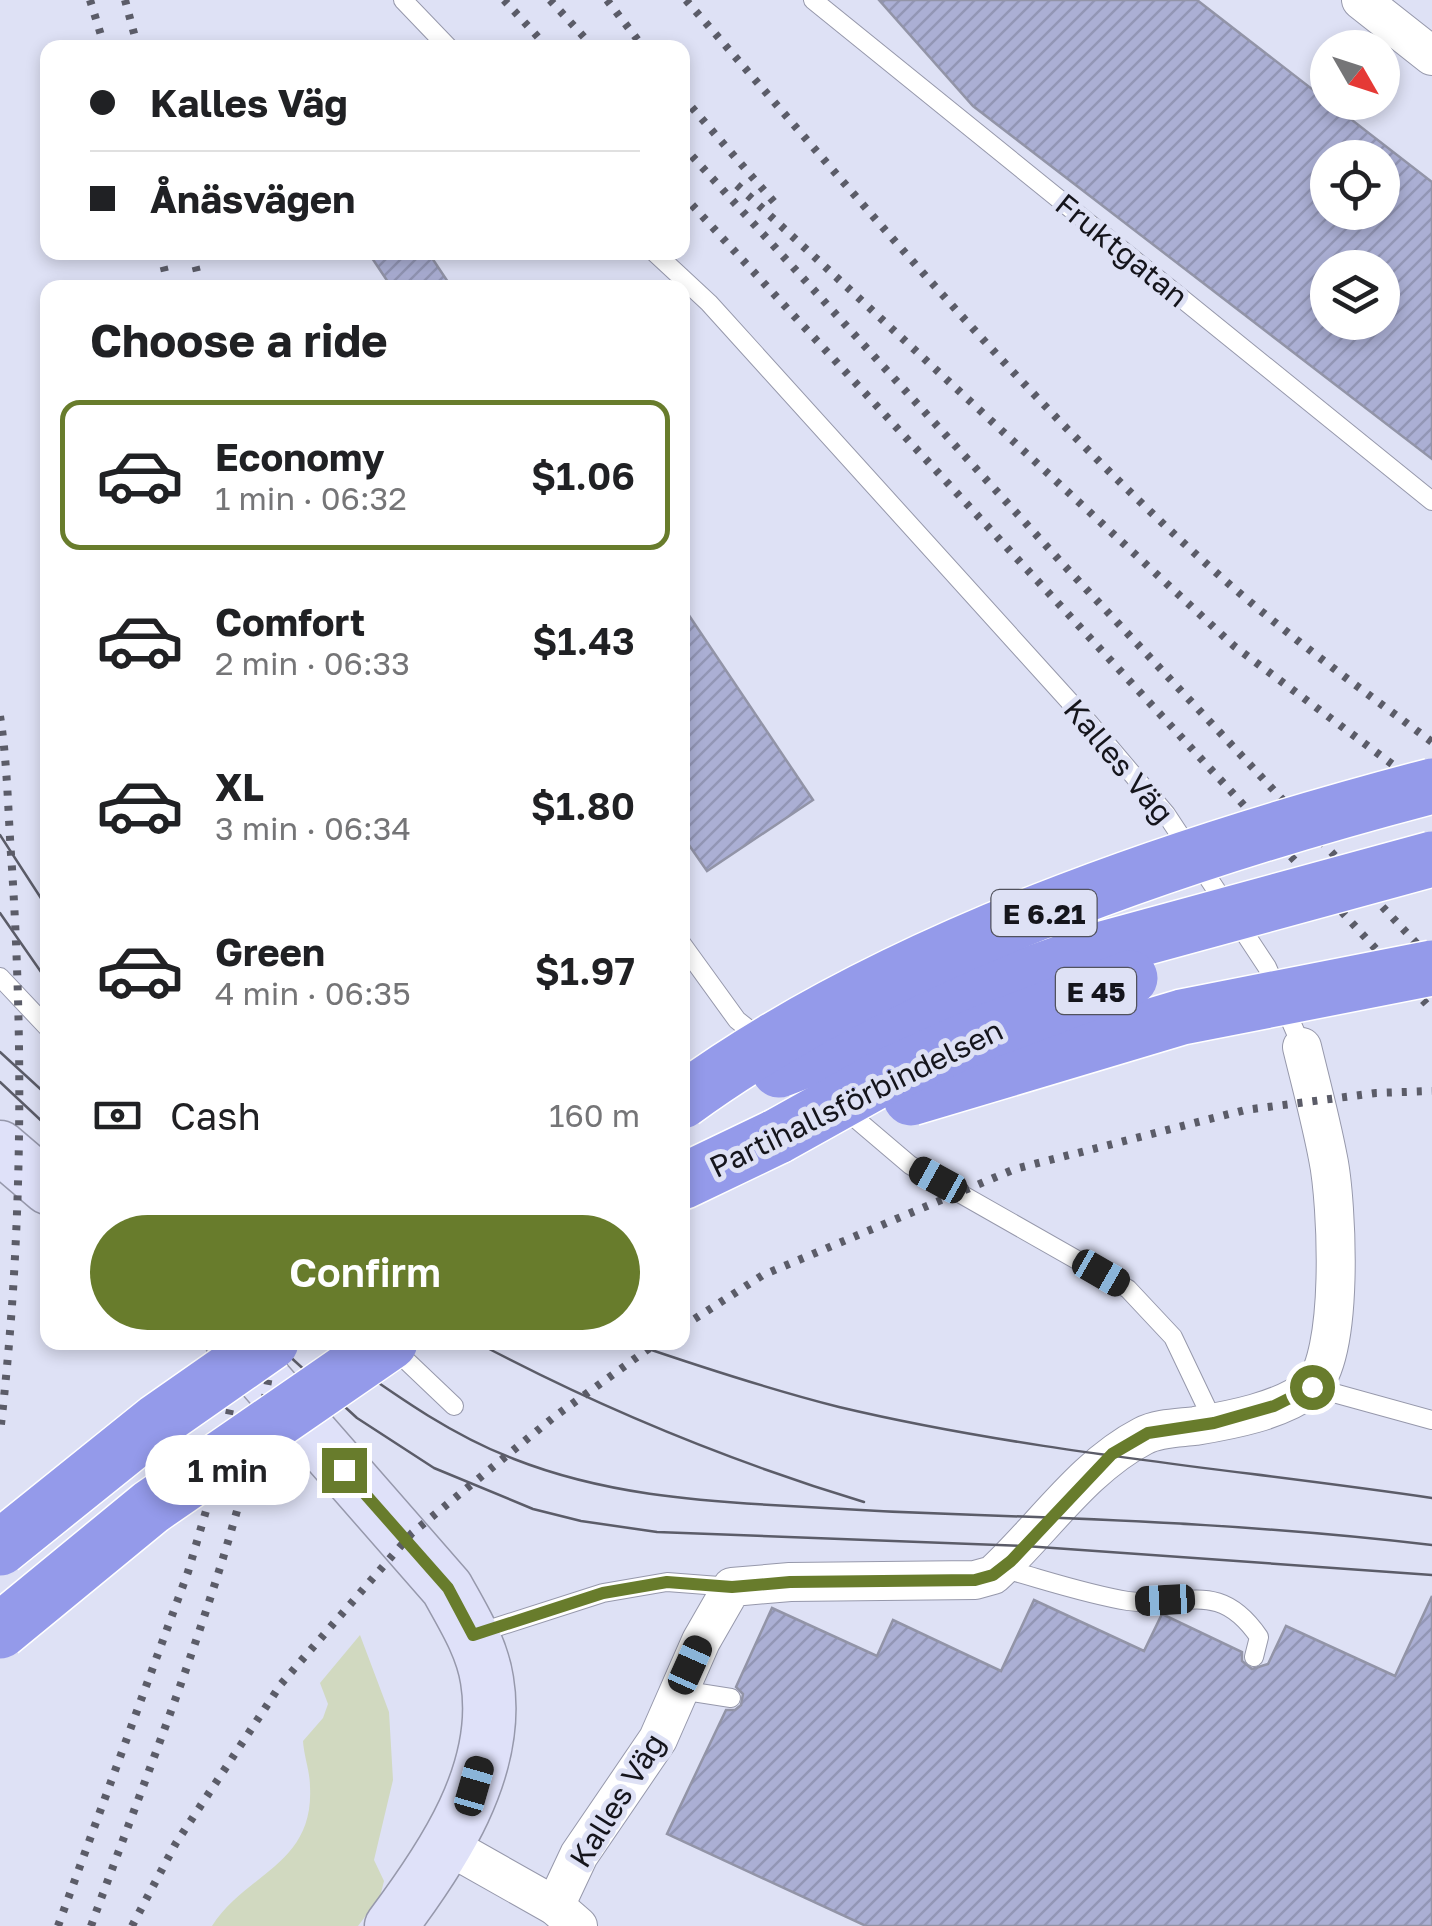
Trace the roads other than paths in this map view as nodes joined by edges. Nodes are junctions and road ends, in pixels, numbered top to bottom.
1 (403, 0) edge
2 (813, 0) edge
3 (1361, 0) edge
4 (440, 40) edge
5 (1432, 56) edge
6 (663, 260) edge
7 (684, 280) edge
8 (690, 285) edge
9 (1432, 501) edge
10 (1432, 786) edge
11 (1432, 859) edge
12 (1432, 893) edge
13 (690, 955) edge
14 (1432, 968) edge
15 (0, 978) edge
16 (40, 1020) edge
17 (1302, 1047) joint
18 (690, 1096) edge
19 (690, 1099) edge
20 (778, 1136) junction
21 (0, 1147) edge
22 (690, 1178) edge
23 (40, 1181) edge
24 (239, 1350) edge
25 (260, 1350) edge
26 (377, 1350) edge
27 (397, 1350) edge
28 (1312, 1387) junction
29 (454, 1406) dead end
30 (1432, 1420) edge
31 (1214, 1423) junction
32 (0, 1548) edge
33 (1001, 1568) junction
34 (732, 1587) junction
35 (0, 1631) edge
36 (473, 1635) junction
37 (1254, 1657) dead end
38 (680, 1690) junction
39 (732, 1698) dead end
40 (447, 1844) junction
41 (566, 1916) edge
42 (391, 1926) edge

1 - 4 lane
2 - 9 lane, Fruktgatan
3 - 5 street
6 - 7 lane, Kalles Väg
8 - 17 lane, Kalles Väg
10 - 18 highway, Partihallsförbindelsen / E 6.21, bridge
11 - 19 highway, Partihallsförbindelsen / E 45, bridge
12 - 20 highway, Partihallsförbindelsen / E 45, bridge
13 - 31 lane
14 - 20 highway, bridge
15 - 16 lane
17 - 28 street, Kalles Väg
20 - 22 highway, Partihallsförbindelsen
21 - 23 street
24 - 36 street
25 - 32 highway, bridge
26 - 35 highway, bridge
27 - 29 lane
28 - 30 lane
28 - 31 street
31 - 33 street
33 - 34 street
33 - 37 lane
34 - 36 lane
34 - 38 street, Kalles Väg
36 - 40 street
38 - 39 lane
38 - 41 street, Kalles Väg
40 - 41 street, Kalles Väg
40 - 42 street

